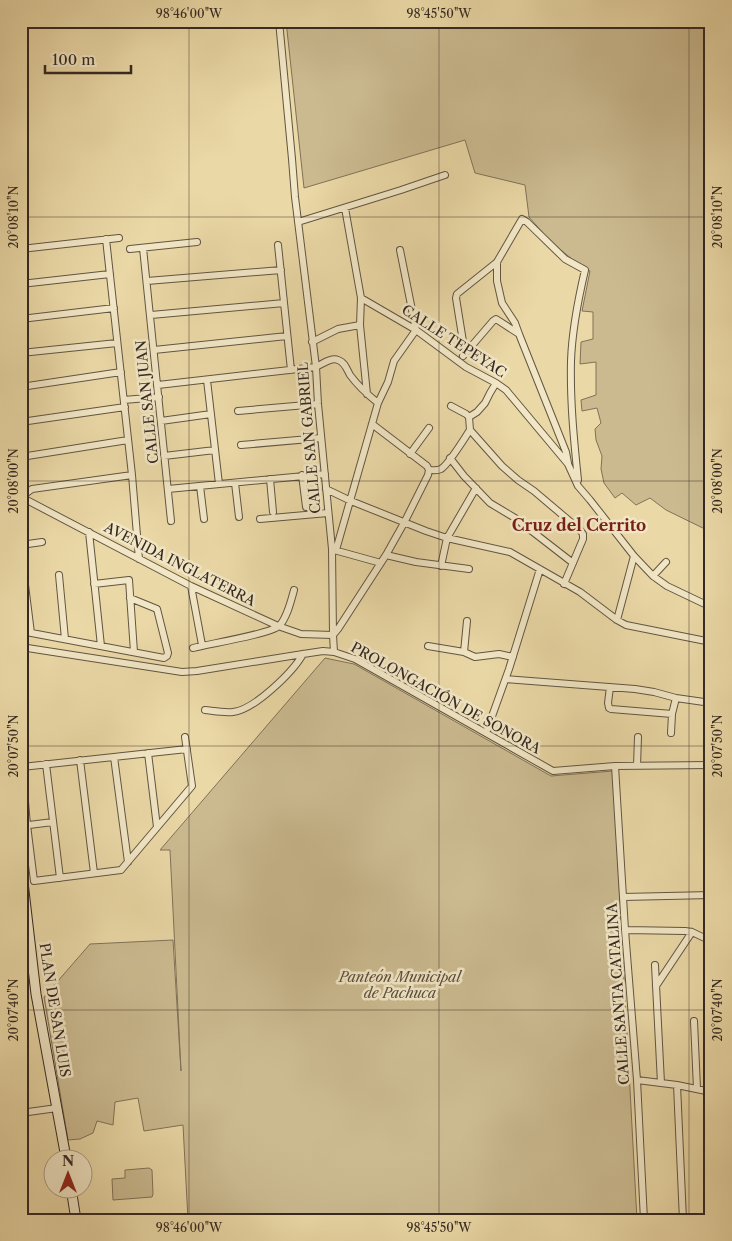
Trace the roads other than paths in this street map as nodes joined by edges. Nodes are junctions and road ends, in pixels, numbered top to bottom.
1 (279, 21) edge
2 (445, 175) dead end
3 (345, 208) junction
4 (298, 222) junction
5 (118, 238) dead end
6 (106, 239) junction
7 (197, 242) dead end
8 (278, 245) dead end
9 (143, 248) junction
10 (21, 249) edge
11 (130, 249) dead end
12 (400, 250) dead end
13 (497, 262) junction
14 (281, 270) junction
15 (110, 274) junction
16 (147, 281) junction
17 (21, 284) edge
18 (361, 298) junction
19 (284, 303) junction
20 (114, 308) junction
21 (151, 315) junction
22 (21, 319) edge
23 (360, 325) junction
24 (416, 330) junction
25 (519, 334) junction
26 (288, 336) junction
27 (312, 342) junction
28 (117, 343) junction
29 (154, 350) junction
30 (21, 354) edge
31 (465, 354) junction
32 (459, 362) junction
33 (316, 367) junction
34 (291, 370) junction
35 (121, 372) junction
36 (208, 380) junction
37 (496, 383) junction
38 (158, 385) junction
39 (21, 387) edge
40 (367, 394) junction
41 (159, 397) junction
42 (124, 403) junction
43 (378, 403) junction
44 (318, 404) junction
45 (451, 406) dead end
46 (238, 411) dead end
47 (211, 414) junction
48 (469, 417) junction
49 (161, 421) junction
50 (21, 422) edge
51 (372, 424) junction
52 (429, 428) dead end
53 (470, 430) junction
54 (321, 438) junction
55 (128, 440) junction
56 (241, 445) dead end
57 (215, 450) junction
58 (410, 454) junction
59 (164, 456) junction
60 (21, 457) edge
61 (450, 458) junction
62 (568, 464) junction
63 (429, 470) junction
64 (325, 474) junction
65 (132, 475) junction
66 (302, 475) junction
67 (270, 479) junction
68 (235, 483) junction
69 (219, 484) junction
70 (200, 486) junction
71 (578, 486) junction
72 (476, 488) junction
73 (168, 489) junction
74 (326, 489) junction
75 (21, 497) edge
76 (350, 501) junction
77 (306, 507) dead end
78 (273, 512) dead end
79 (328, 513) junction
80 (239, 517) dead end
81 (204, 519) dead end
82 (260, 519) dead end
83 (170, 521) dead end
84 (404, 523) junction
85 (89, 532) junction
86 (447, 538) junction
87 (42, 542) dead end
88 (21, 544) edge
89 (334, 550) junction
90 (386, 555) junction
91 (634, 556) junction
92 (139, 559) junction
93 (666, 562) dead end
94 (381, 563) junction
95 (572, 563) junction
96 (441, 566) junction
97 (469, 569) dead end
98 (540, 569) junction
99 (59, 575) dead end
100 (653, 576) junction
101 (24, 577) dead end
102 (94, 584) junction
103 (564, 584) junction
104 (191, 586) junction
105 (294, 590) dead end
106 (130, 598) junction
107 (711, 607) edge
108 (617, 620) junction
109 (467, 621) dead end
110 (278, 626) junction
111 (21, 631) edge
112 (31, 633) junction
113 (333, 635) junction
114 (65, 640) junction
115 (711, 642) edge
116 (202, 645) junction
117 (101, 646) junction
118 (428, 646) dead end
119 (21, 647) edge
120 (192, 648) dead end
121 (134, 652) junction
122 (334, 652) junction
123 (464, 652) junction
124 (304, 654) junction
125 (513, 657) junction
126 (507, 675) junction
127 (610, 688) junction
128 (676, 698) junction
129 (711, 703) edge
130 (205, 710) dead end
131 (672, 714) junction
132 (486, 733) junction
133 (671, 733) dead end
134 (185, 737) dead end
135 (638, 737) dead end
136 (187, 749) junction
137 (148, 753) junction
138 (114, 757) junction
139 (80, 760) junction
140 (46, 764) junction
141 (711, 764) edge
142 (616, 766) junction
143 (637, 766) junction
144 (54, 822) junction
145 (24, 826) edge
146 (158, 827) junction
147 (128, 862) junction
148 (21, 865) edge
149 (94, 874) junction
150 (60, 878) junction
151 (711, 895) edge
152 (623, 897) junction
153 (624, 930) junction
154 (692, 932) junction
155 (711, 941) edge
156 (655, 965) dead end
157 (656, 986) junction
158 (694, 1021) dead end
159 (637, 1080) junction
160 (661, 1083) junction
161 (677, 1085) junction
162 (697, 1089) junction
163 (711, 1092) edge
164 (57, 1108) junction
165 (21, 1113) edge
166 (21, 1134) edge
167 (24, 1148) dead end
168 (64, 1148) edge
169 (73, 1198) edge
170 (76, 1220) edge
171 (644, 1220) edge
172 (683, 1220) edge

1 - 4 street, CALLE SAN GABRIEL
2 - 3 street
3 - 4 street
3 - 18 street
4 - 27 street, CALLE SAN GABRIEL
5 - 6 street
6 - 10 street
6 - 15 street
7 - 9 street
8 - 14 street, CALLE SAN GABRIEL
9 - 11 street
9 - 16 street, CALLE SAN JUAN
12 - 24 street
13 - 25 street
13 - 31 street
13 - 71 street
14 - 16 street
14 - 19 street, CALLE SAN GABRIEL
15 - 17 street
15 - 20 street
16 - 21 street, CALLE SAN JUAN
18 - 23 street
18 - 24 street, CALLE TEPEYAC
19 - 21 street
19 - 26 street, CALLE SAN GABRIEL
20 - 22 street
20 - 28 street
21 - 29 street, CALLE SAN JUAN
23 - 27 street
23 - 40 street
24 - 32 street, CALLE TEPEYAC
24 - 43 street
25 - 31 street
25 - 62 street
26 - 29 street
26 - 34 street, CALLE SAN GABRIEL
27 - 33 street, CALLE SAN GABRIEL
28 - 30 street
28 - 35 street
29 - 38 street, CALLE SAN JUAN
31 - 32 street
32 - 37 street, CALLE TEPEYAC
33 - 34 street
33 - 40 street
33 - 44 street, CALLE SAN GABRIEL
34 - 36 street
35 - 39 street
35 - 42 street
36 - 38 street
36 - 47 street
37 - 48 street
37 - 62 street, CALLE TEPEYAC
38 - 41 street, CALLE SAN JUAN
40 - 43 street
41 - 42 street
41 - 49 street, CALLE SAN JUAN
42 - 50 street
42 - 55 street
43 - 51 street
44 - 46 street
44 - 54 street, CALLE SAN GABRIEL
45 - 48 street
47 - 49 street
47 - 57 street
48 - 53 street
49 - 59 street, CALLE SAN JUAN
51 - 58 street
51 - 76 street
52 - 58 street
53 - 61 street
53 - 95 street
54 - 56 street
54 - 64 street, CALLE SAN GABRIEL
55 - 60 street
55 - 65 street
57 - 59 street
57 - 69 street
58 - 63 street
59 - 73 street, CALLE SAN JUAN
61 - 63 street
61 - 72 street
62 - 71 street, CALLE TEPEYAC
63 - 84 street
64 - 66 street
64 - 74 street, CALLE SAN GABRIEL
65 - 75 street
65 - 92 street
66 - 67 street
66 - 77 street
67 - 68 street
67 - 78 street
68 - 69 street
68 - 80 street
69 - 70 street
70 - 73 street
70 - 81 street
71 - 91 street, CALLE TEPEYAC
72 - 86 street
72 - 95 street
73 - 83 street, CALLE SAN JUAN
74 - 76 street
74 - 79 street, CALLE SAN GABRIEL
75 - 85 street, AVENIDA INGLATERRA
76 - 84 street
76 - 89 street
79 - 82 street
79 - 89 street, CALLE SAN GABRIEL
84 - 86 street
84 - 90 street
85 - 92 street, AVENIDA INGLATERRA
85 - 102 street
86 - 96 street
86 - 98 street
87 - 88 street
89 - 94 street
89 - 113 street, CALLE SAN GABRIEL
90 - 94 street
90 - 96 street
91 - 100 street, CALLE TEPEYAC
91 - 108 street
92 - 104 street, AVENIDA INGLATERRA
93 - 100 street
94 - 113 street
95 - 103 street
96 - 97 street
98 - 103 street
98 - 125 street
99 - 114 street
100 - 107 street, CALLE TEPEYAC
101 - 112 street
102 - 106 street
102 - 117 street
103 - 108 street
104 - 110 street, AVENIDA INGLATERRA
104 - 116 street
105 - 110 street
106 - 121 street
106 - 121 street
108 - 115 street
109 - 123 street
110 - 113 street, AVENIDA INGLATERRA
110 - 116 street
111 - 112 street
112 - 114 street
113 - 122 street, CALLE SAN GABRIEL
114 - 117 street
116 - 120 street
117 - 121 street
118 - 123 street
119 - 124 street, PROLONGACIÓN DE SONORA
122 - 124 street, PROLONGACIÓN DE SONORA
122 - 132 street, PROLONGACIÓN DE SONORA
123 - 125 street
124 - 130 street
125 - 126 street
126 - 127 street
126 - 132 street
127 - 128 street
127 - 131 street
128 - 129 street
128 - 131 street
131 - 133 street
132 - 142 street, PROLONGACIÓN DE SONORA
134 - 136 street
135 - 143 street
136 - 137 street
136 - 146 street
137 - 138 street
137 - 146 street
138 - 139 street
138 - 147 street
139 - 140 street
139 - 149 street
140 - 144 street
140 - 145 street
141 - 143 street, PROLONGACIÓN DE SONORA
142 - 143 street, PROLONGACIÓN DE SONORA
142 - 152 street, CALLE SANTA CATALINA
144 - 145 street
144 - 150 street
145 - 150 street
146 - 147 street
147 - 149 street
148 - 164 street, PLAN DE SAN LUIS
149 - 150 street
151 - 152 street
152 - 153 street, CALLE SANTA CATALINA
153 - 154 street
153 - 159 street, CALLE SANTA CATALINA
154 - 155 street
154 - 157 street
156 - 157 street
157 - 160 street
158 - 162 street
159 - 160 street
159 - 171 street, CALLE SANTA CATALINA
160 - 161 street
161 - 162 street
161 - 172 street
162 - 163 street
164 - 165 street
164 - 168 street, PLAN DE SAN LUIS
166 - 167 street
169 - 170 street

